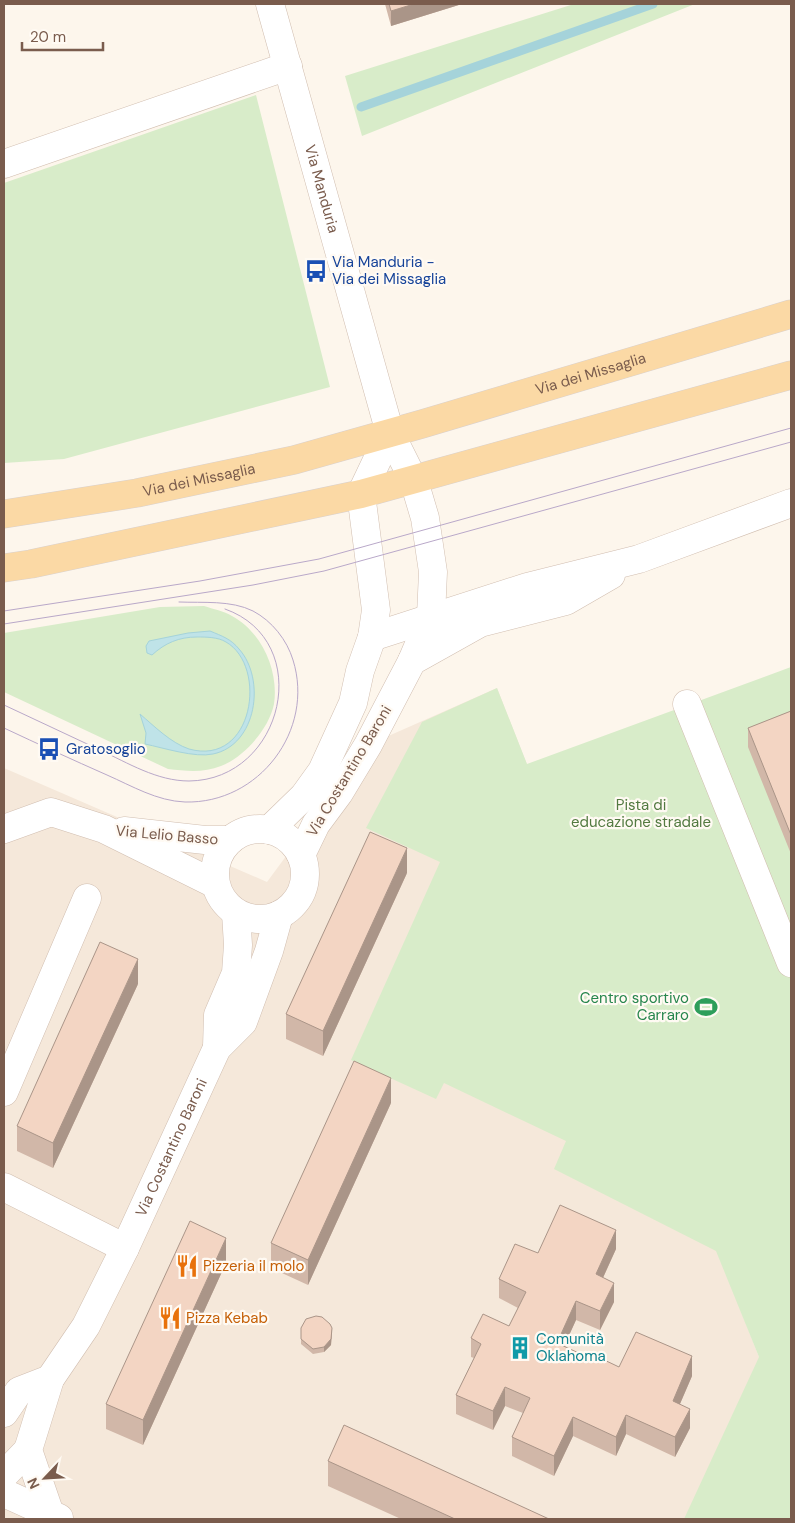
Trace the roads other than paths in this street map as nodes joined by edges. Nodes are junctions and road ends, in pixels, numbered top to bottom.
1 (270, 4) edge
2 (288, 66) junction
3 (4, 164) edge
4 (791, 314) edge
5 (791, 375) edge
6 (390, 433) junction
7 (414, 481) junction
8 (361, 494) junction
9 (791, 503) edge
10 (4, 514) edge
11 (639, 559) junction
12 (4, 568) edge
13 (431, 616) junction
14 (372, 637) junction
15 (412, 661) junction
16 (687, 704) dead end
17 (104, 828) junction
18 (4, 829) edge
19 (269, 830) junction
20 (230, 840) junction
21 (300, 855) junction
22 (215, 884) junction
23 (87, 898) dead end
24 (236, 913) junction
25 (279, 915) junction
26 (791, 963) edge
27 (217, 1048) junction
28 (4, 1092) edge
29 (4, 1187) edge
30 (125, 1248) junction
31 (50, 1379) junction
32 (4, 1413) edge
33 (28, 1450) junction
34 (4, 1475) edge
35 (4, 1493) edge
36 (55, 1517) edge

1 - 2 street, Via Manduria
2 - 3 street
2 - 6 street, Via Manduria
4 - 6 main road, Via dei Missaglia
5 - 7 main road
6 - 7 street
6 - 8 street
6 - 10 main road, Via dei Missaglia
7 - 8 main road
7 - 13 street, Via Costantino Baroni
8 - 12 main road
8 - 14 street, Via Costantino Baroni
9 - 11 street
11 - 13 street
11 - 15 street
13 - 14 street
13 - 15 street, Via Costantino Baroni
14 - 15 street
14 - 19 street, Via Costantino Baroni
15 - 21 street, Via Costantino Baroni
16 - 26 street
17 - 18 street, Via Lelio Basso
17 - 20 street, Via Lelio Basso
17 - 22 street, Via Lelio Basso
19 - 20 street
19 - 21 street, Via Costantino Baroni
20 - 22 street
21 - 25 street, Via Costantino Baroni
22 - 24 street
23 - 28 street
24 - 25 street
24 - 27 street, Via Costantino Baroni
25 - 27 street, Via Costantino Baroni
27 - 30 street, Via Costantino Baroni
29 - 30 street
30 - 31 street, Via Costantino Baroni
31 - 32 street
31 - 33 street, Via Costantino Baroni
33 - 34 street, Via Costantino Baroni
33 - 36 street
35 - 36 street

